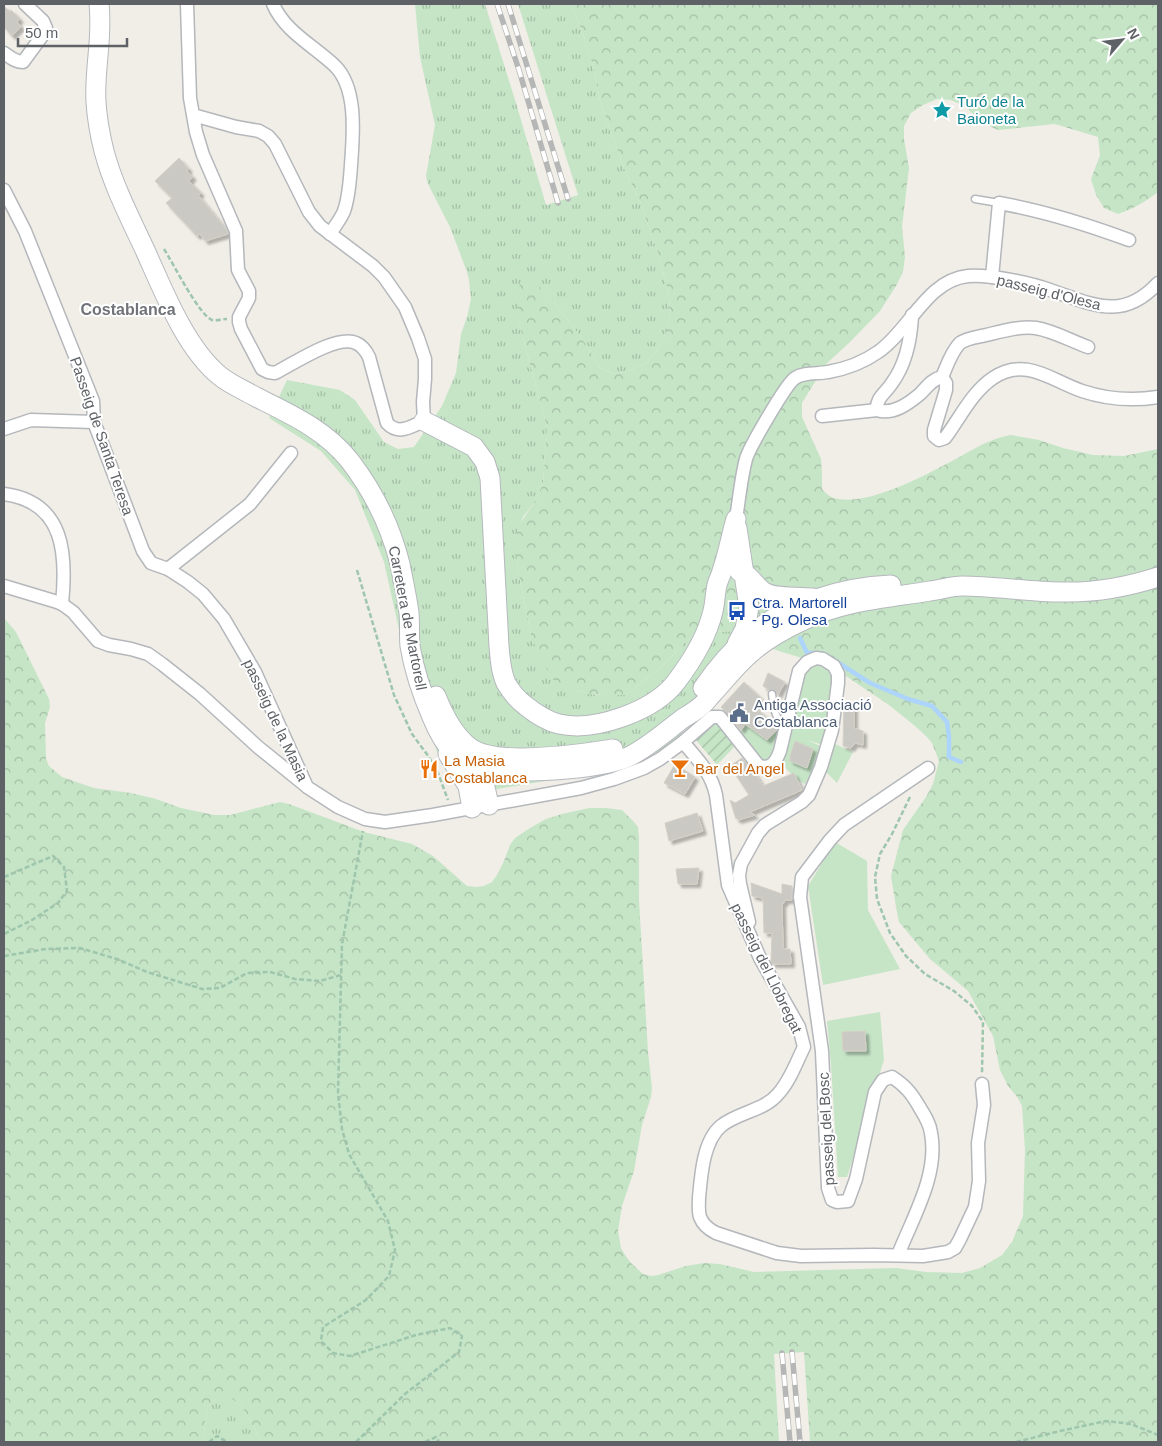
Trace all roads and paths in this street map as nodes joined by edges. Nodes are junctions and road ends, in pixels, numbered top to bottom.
1 (25, 4) edge
2 (99, 4) edge
3 (187, 4) edge
4 (273, 4) edge
5 (4, 53) edge
6 (193, 115) junction
7 (4, 190) edge
8 (975, 199) dead end
9 (999, 203) junction
10 (330, 234) junction
11 (1129, 240) dead end
12 (160, 244) dead end
13 (992, 277) junction
14 (1158, 284) edge
15 (912, 315) junction
16 (239, 317) junction
17 (1088, 347) dead end
18 (942, 378) junction
19 (1158, 397) edge
20 (877, 410) junction
21 (822, 416) dead end
22 (424, 421) junction
23 (94, 422) junction
24 (4, 429) edge
25 (291, 453) dead end
26 (4, 494) edge
27 (736, 519) junction
28 (168, 569) junction
29 (357, 570) dead end
30 (722, 571) junction
31 (744, 573) junction
32 (1158, 577) edge
33 (4, 586) edge
34 (956, 586) junction
35 (766, 593) junction
36 (821, 598) junction
37 (62, 604) junction
38 (749, 607) junction
39 (410, 617) junction
40 (805, 619) junction
41 (771, 621) junction
42 (743, 651) junction
43 (772, 694) dead end
44 (786, 726) junction
45 (440, 734) junction
46 (460, 737) junction
47 (683, 742) junction
48 (650, 743) junction
49 (532, 757) junction
50 (928, 768) dead end
51 (480, 769) junction
52 (910, 782) junction
53 (468, 786) junction
54 (307, 787) junction
55 (480, 806) junction
56 (452, 811) junction
57 (365, 819) junction
58 (4, 877) edge
59 (4, 934) edge
60 (753, 943) junction
61 (4, 956) edge
62 (341, 975) junction
63 (804, 1047) junction
64 (822, 1051) junction
65 (982, 1084) joint
66 (898, 1255) junction
67 (1158, 1435) edge
68 (209, 1442) edge
69 (227, 1442) edge
70 (356, 1442) edge
71 (425, 1442) edge
72 (439, 1442) edge
73 (1016, 1442) edge

1 - 5 street
2 - 39 main road, Carretera de Martorell
3 - 6 street
4 - 10 street
6 - 10 street
6 - 16 street
7 - 23 street, Passeig de Santa Teresa
8 - 9 lane
9 - 11 street
9 - 13 street
10 - 22 street
12 - 16 path
13 - 14 street, passeig d'Olesa
13 - 15 street, passeig d'Olesa
15 - 20 street
15 - 27 street, passeig d'Olesa
16 - 22 street
17 - 18 street
18 - 19 street
18 - 20 street
20 - 21 street
22 - 30 main road
23 - 24 street
23 - 28 street, Passeig de Santa Teresa
25 - 28 street
26 - 37 street
27 - 30 main road
27 - 31 main road
28 - 54 street, passeig de la Masia
29 - 56 path
30 - 31 main road
31 - 35 main road
31 - 38 main road
32 - 34 main road, Carretera de Martorell
33 - 37 street
34 - 36 main road
34 - 40 main road, Carretera de Martorell
35 - 36 main road
35 - 41 main road
36 - 41 main road
37 - 54 street
38 - 41 main road
38 - 42 main road
39 - 45 main road, Carretera de Martorell
39 - 46 main road
40 - 41 main road
40 - 42 main road, Carretera de Martorell
41 - 42 main road
42 - 48 main road, Carretera de Martorell
43 - 44 lane
44 - 47 street
44 - 60 street
45 - 51 main road, Carretera de Martorell
45 - 53 main road
46 - 49 main road
46 - 51 main road
47 - 55 street
47 - 60 street, passeig del Llobregat
48 - 49 main road
48 - 51 main road, Carretera de Martorell
49 - 51 main road
50 - 52 street, passeig del Bosc
51 - 53 main road
51 - 55 main road
52 - 64 street, passeig del Bosc
52 - 65 path
53 - 55 main road
54 - 57 street, passeig de la Masia
55 - 56 street, passeig de la Masia
56 - 57 street, passeig de la Masia
57 - 62 path
58 - 59 path
60 - 63 street, passeig del Llobregat
61 - 62 path
62 - 70 path
63 - 64 street
63 - 66 street, passeig del Llobregat
64 - 66 street, passeig del Bosc
65 - 66 street, passeig del Llobregat
67 - 73 path
68 - 69 path
71 - 72 path

